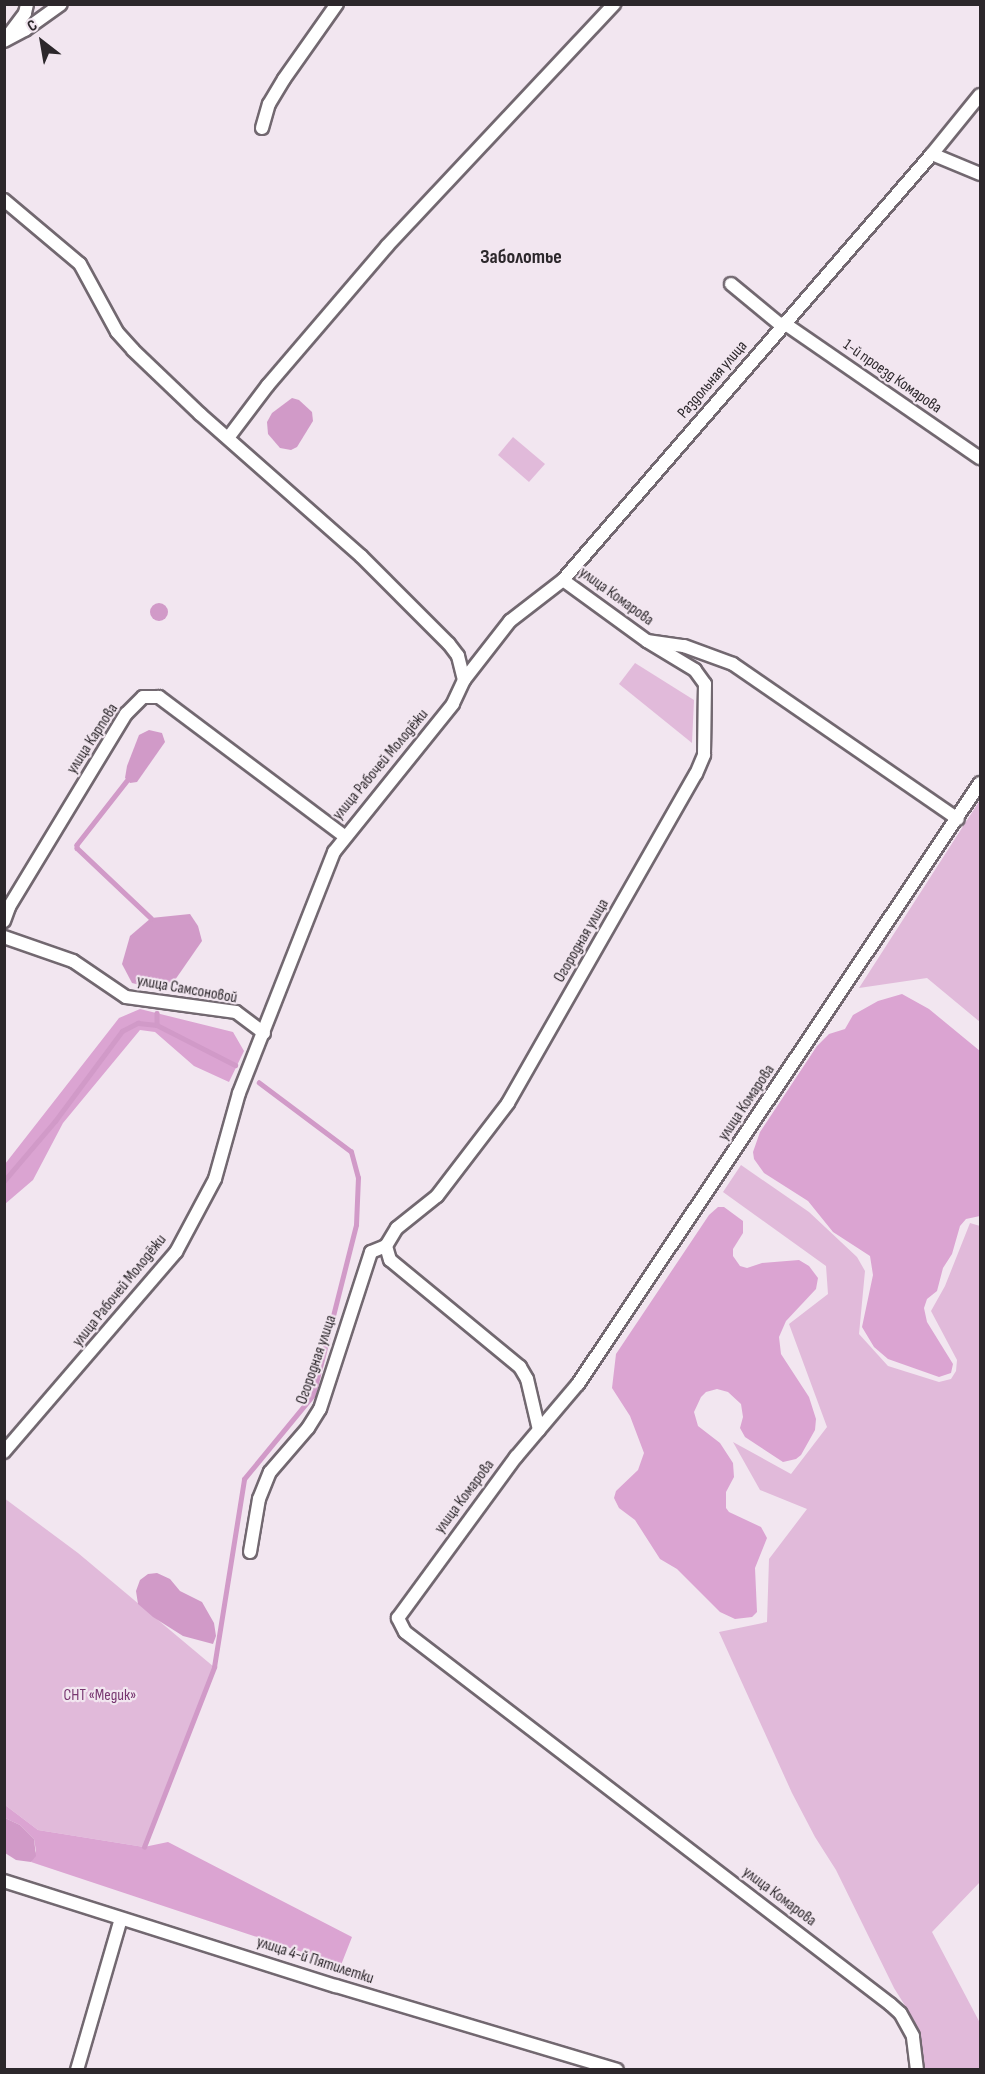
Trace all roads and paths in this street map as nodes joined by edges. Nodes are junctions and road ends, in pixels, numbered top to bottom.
1 (27, 4) edge
2 (61, 4) edge
3 (337, 4) edge
4 (614, 4) edge
5 (4, 41) edge
6 (981, 95) edge
7 (262, 128) dead end
8 (932, 154) junction
9 (981, 174) edge
10 (4, 200) edge
11 (731, 284) dead end
12 (783, 324) junction
13 (228, 438) junction
14 (981, 458) edge
15 (563, 580) junction
16 (647, 641) junction
17 (464, 680) junction
18 (981, 783) edge
19 (958, 819) junction
20 (344, 836) junction
21 (4, 921) edge
22 (4, 938) edge
23 (264, 1033) junction
24 (386, 1246) junction
25 (539, 1430) junction
26 (4, 1452) edge
27 (250, 1552) dead end
28 (4, 1881) edge
29 (121, 1919) junction
30 (77, 2070) edge
31 (617, 2070) edge
32 (917, 2070) edge

1 - 5 street
2 - 5 street
3 - 7 street
4 - 13 street
6 - 8 street, Раздольная улица
8 - 9 street
8 - 12 street, Раздольная улица
10 - 13 street
11 - 12 street, 1-й проезд Комарова
12 - 14 street, 1-й проезд Комарова
12 - 15 street, Раздольная улица
13 - 17 street
15 - 16 street, улица Комарова
15 - 17 street, Раздольная улица
16 - 19 street, улица Комарова
16 - 24 street, Огородная улица
17 - 20 street, улица Рабочей Молодёжи
18 - 19 street, улица Комарова
19 - 25 street, улица Комарова
20 - 21 street, улица Карпова
20 - 23 street, улица Рабочей Молодёжи
22 - 23 street, улица Самсоновой
23 - 26 street, улица Рабочей Молодёжи
24 - 25 street
24 - 27 street, Огородная улица
25 - 32 street, улица Комарова
28 - 29 street, улица 4-й Пятилетки
29 - 30 street
29 - 31 street, улица 4-й Пятилетки

